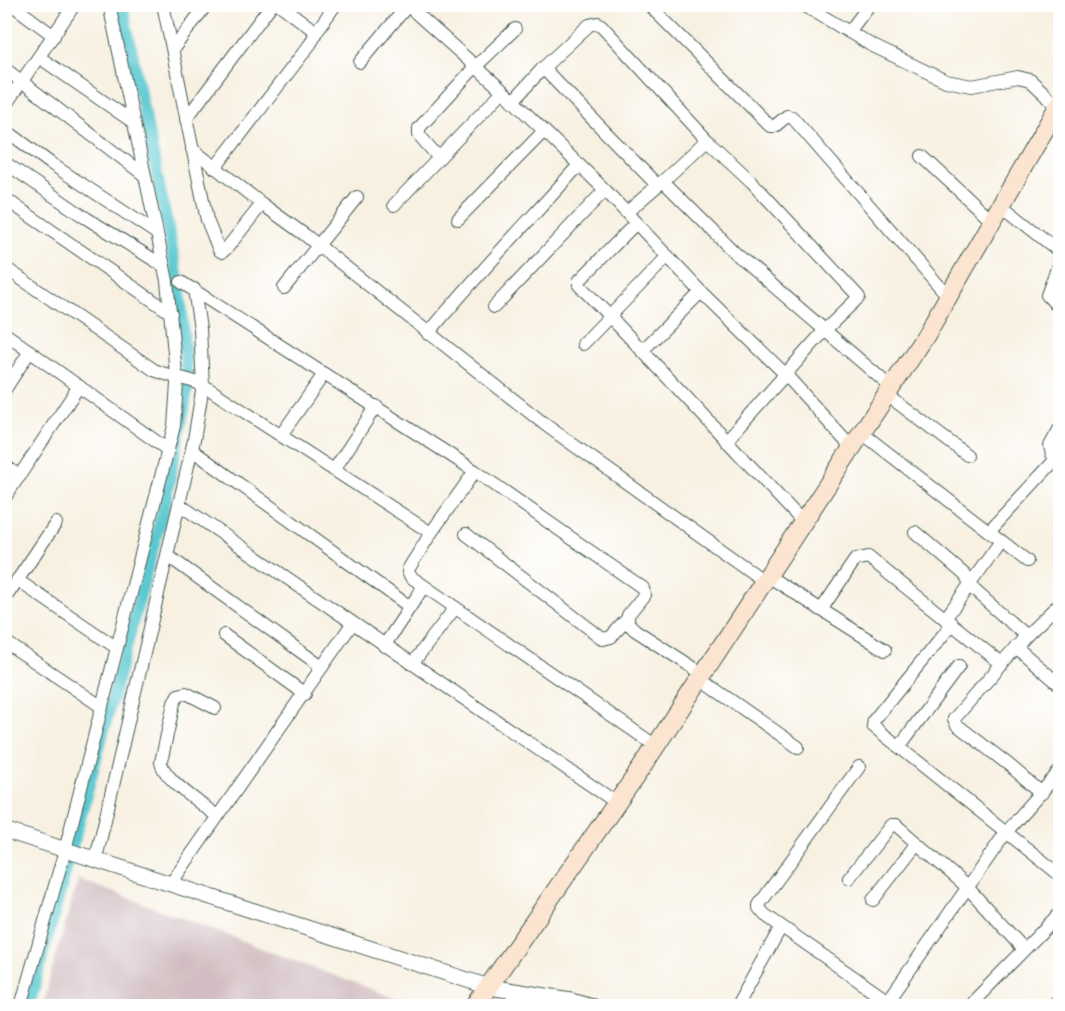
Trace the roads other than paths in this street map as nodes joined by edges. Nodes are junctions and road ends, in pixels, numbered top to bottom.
1 (11, 4) edge
2 (75, 4) edge
3 (109, 4) edge
4 (163, 4) edge
5 (207, 4) edge
6 (272, 4) edge
7 (279, 4) edge
8 (336, 4) edge
9 (648, 4) edge
10 (802, 4) edge
11 (870, 4) edge
12 (408, 5) edge
13 (515, 29) dead end
14 (316, 32) junction
15 (849, 32) junction
16 (54, 36) junction
17 (173, 49) junction
18 (39, 57) junction
19 (360, 62) dead end
20 (475, 67) junction
21 (4, 68) edge
22 (543, 68) junction
23 (22, 81) junction
24 (503, 91) junction
25 (513, 101) junction
26 (1059, 105) edge
27 (4, 107) edge
28 (186, 119) junction
29 (133, 122) junction
30 (4, 129) edge
31 (544, 130) junction
32 (707, 140) junction
33 (192, 149) junction
34 (922, 156) dead end
35 (439, 158) junction
36 (4, 162) edge
37 (579, 165) junction
38 (215, 168) junction
39 (144, 175) junction
40 (660, 183) junction
41 (605, 190) junction
42 (357, 197) dead end
43 (4, 198) edge
44 (262, 204) junction
45 (394, 205) dead end
46 (627, 212) junction
47 (996, 213) junction
48 (458, 219) dead end
49 (636, 223) junction
50 (156, 233) junction
51 (318, 245) junction
52 (1060, 252) edge
53 (668, 256) junction
54 (1060, 260) edge
55 (164, 266) junction
56 (4, 267) edge
57 (173, 281) junction
58 (284, 288) dead end
59 (194, 289) junction
60 (701, 292) junction
61 (948, 296) junction
62 (494, 307) dead end
63 (1060, 309) edge
64 (171, 313) junction
65 (609, 315) junction
66 (825, 330) junction
67 (4, 333) edge
68 (428, 334) junction
69 (583, 344) dead end
70 (643, 350) junction
71 (30, 351) junction
72 (324, 375) junction
73 (786, 375) junction
74 (177, 378) junction
75 (79, 386) junction
76 (203, 386) junction
77 (4, 391) edge
78 (889, 391) junction
79 (376, 406) junction
80 (1060, 428) edge
81 (281, 435) junction
82 (726, 441) junction
83 (857, 441) junction
84 (168, 450) junction
85 (192, 450) junction
86 (967, 455) dead end
87 (1058, 463) edge
88 (4, 465) edge
89 (334, 470) junction
90 (475, 471) junction
91 (20, 476) junction
92 (4, 499) edge
93 (180, 505) junction
94 (803, 522) junction
95 (56, 523) dead end
96 (989, 531) junction
97 (915, 532) dead end
98 (431, 533) junction
99 (466, 534) dead end
100 (1001, 541) junction
101 (168, 556) junction
102 (1027, 561) dead end
103 (766, 579) junction
104 (17, 580) junction
105 (970, 583) junction
106 (424, 586) junction
107 (4, 600) edge
108 (1060, 603) edge
109 (410, 607) junction
110 (455, 608) junction
111 (821, 610) junction
112 (627, 619) junction
113 (948, 622) junction
114 (352, 624) junction
115 (224, 635) dead end
116 (1026, 636) junction
117 (4, 641) edge
118 (384, 646) junction
119 (1016, 647) junction
120 (117, 648) junction
121 (885, 650) dead end
122 (412, 664) junction
123 (1002, 664) junction
124 (958, 666) dead end
125 (321, 667) junction
126 (702, 676) junction
127 (1060, 685) edge
128 (305, 694) junction
129 (102, 707) junction
130 (215, 708) dead end
131 (656, 746) junction
132 (798, 747) dead end
133 (899, 747) junction
134 (859, 767) dead end
135 (1060, 771) edge
136 (1042, 793) junction
137 (616, 803) junction
138 (216, 816) junction
139 (4, 830) edge
140 (1007, 831) junction
141 (917, 843) junction
142 (66, 850) junction
143 (92, 859) junction
144 (1060, 875) edge
145 (849, 878) dead end
146 (170, 885) junction
147 (967, 887) junction
148 (873, 900) dead end
149 (1060, 913) edge
150 (781, 927) junction
151 (1024, 949) junction
152 (489, 987) junction
153 (1060, 996) edge
154 (892, 1004) edge
155 (21, 1006) edge
156 (476, 1006) edge
157 (591, 1006) edge
158 (736, 1006) edge
159 (969, 1006) edge
160 (1052, 1006) edge

1 - 16 street
2 - 16 street
3 - 29 street
4 - 17 street
5 - 17 street
6 - 28 street
7 - 14 street
8 - 14 street
9 - 61 street
10 - 15 street
11 - 15 street
12 - 19 street
12 - 20 street
13 - 20 street
14 - 38 street
15 - 26 street
16 - 18 street
17 - 28 street
18 - 23 street
18 - 29 street
20 - 24 street
20 - 35 street
21 - 23 street
22 - 25 street
22 - 32 street
22 - 40 street
23 - 27 street
23 - 39 street
24 - 25 street
24 - 35 street
25 - 31 street
26 - 47 main road
28 - 33 street
29 - 39 street
30 - 50 street
31 - 37 street
31 - 48 street
32 - 40 street
32 - 66 street
33 - 38 street
33 - 44 street
34 - 47 street
35 - 45 street
36 - 55 street
37 - 41 street
37 - 68 street
38 - 44 street
39 - 50 street
40 - 46 street
40 - 66 street
41 - 46 street
41 - 62 street
42 - 51 street
43 - 64 street
44 - 51 street
46 - 49 street
47 - 52 street
47 - 61 main road
49 - 53 street
49 - 65 street
50 - 55 street
51 - 58 street
51 - 68 street
53 - 60 street
53 - 65 street
54 - 63 street
55 - 57 street
56 - 74 street
57 - 59 street
57 - 64 street
59 - 72 street
59 - 76 street
60 - 70 street
60 - 73 street
61 - 78 main road
64 - 74 street
65 - 69 street
65 - 70 street
66 - 73 street
66 - 78 street
67 - 71 street
68 - 103 street
70 - 82 street
71 - 75 street
71 - 77 street
72 - 79 street
72 - 81 street
73 - 82 street
73 - 83 street
74 - 76 street
74 - 84 street
75 - 84 street
75 - 91 street
76 - 81 street
76 - 85 street
78 - 83 main road
78 - 86 street
79 - 89 street
79 - 90 street
80 - 87 street
81 - 89 street
82 - 94 street
83 - 94 main road
83 - 96 street
84 - 120 street
85 - 93 street
85 - 109 street
87 - 96 street
88 - 91 street
89 - 98 street
90 - 98 street
90 - 112 street
91 - 92 street
93 - 101 street
93 - 114 street
94 - 103 main road
95 - 104 street
96 - 100 street
97 - 105 street
98 - 106 street
99 - 112 street
100 - 102 street
100 - 105 street
101 - 125 street
101 - 143 street
103 - 111 street
103 - 126 main road
104 - 107 street
104 - 120 street
105 - 113 street
105 - 116 street
106 - 109 street
106 - 110 street
108 - 116 street
109 - 118 street
110 - 122 street
110 - 131 street
111 - 113 street
111 - 121 street
112 - 126 street
113 - 123 street
113 - 133 street
114 - 118 street
114 - 125 street
115 - 128 street
116 - 119 street
117 - 129 street
118 - 122 street
119 - 123 street
119 - 127 street
120 - 129 street
122 - 137 street
123 - 136 street
124 - 133 street
125 - 128 street
126 - 131 main road
126 - 132 street
128 - 138 street
129 - 142 street
130 - 138 street
131 - 137 main road
133 - 140 street
134 - 150 street
135 - 136 street
136 - 140 street
137 - 152 main road
138 - 146 street
139 - 142 street
140 - 144 street
140 - 147 street
141 - 145 street
141 - 147 street
141 - 148 street
142 - 143 street
142 - 155 street
143 - 146 street
146 - 152 street
147 - 151 street
147 - 154 street
149 - 151 street
150 - 154 street
150 - 158 street
151 - 159 street
152 - 156 main road
152 - 157 street
153 - 160 street

